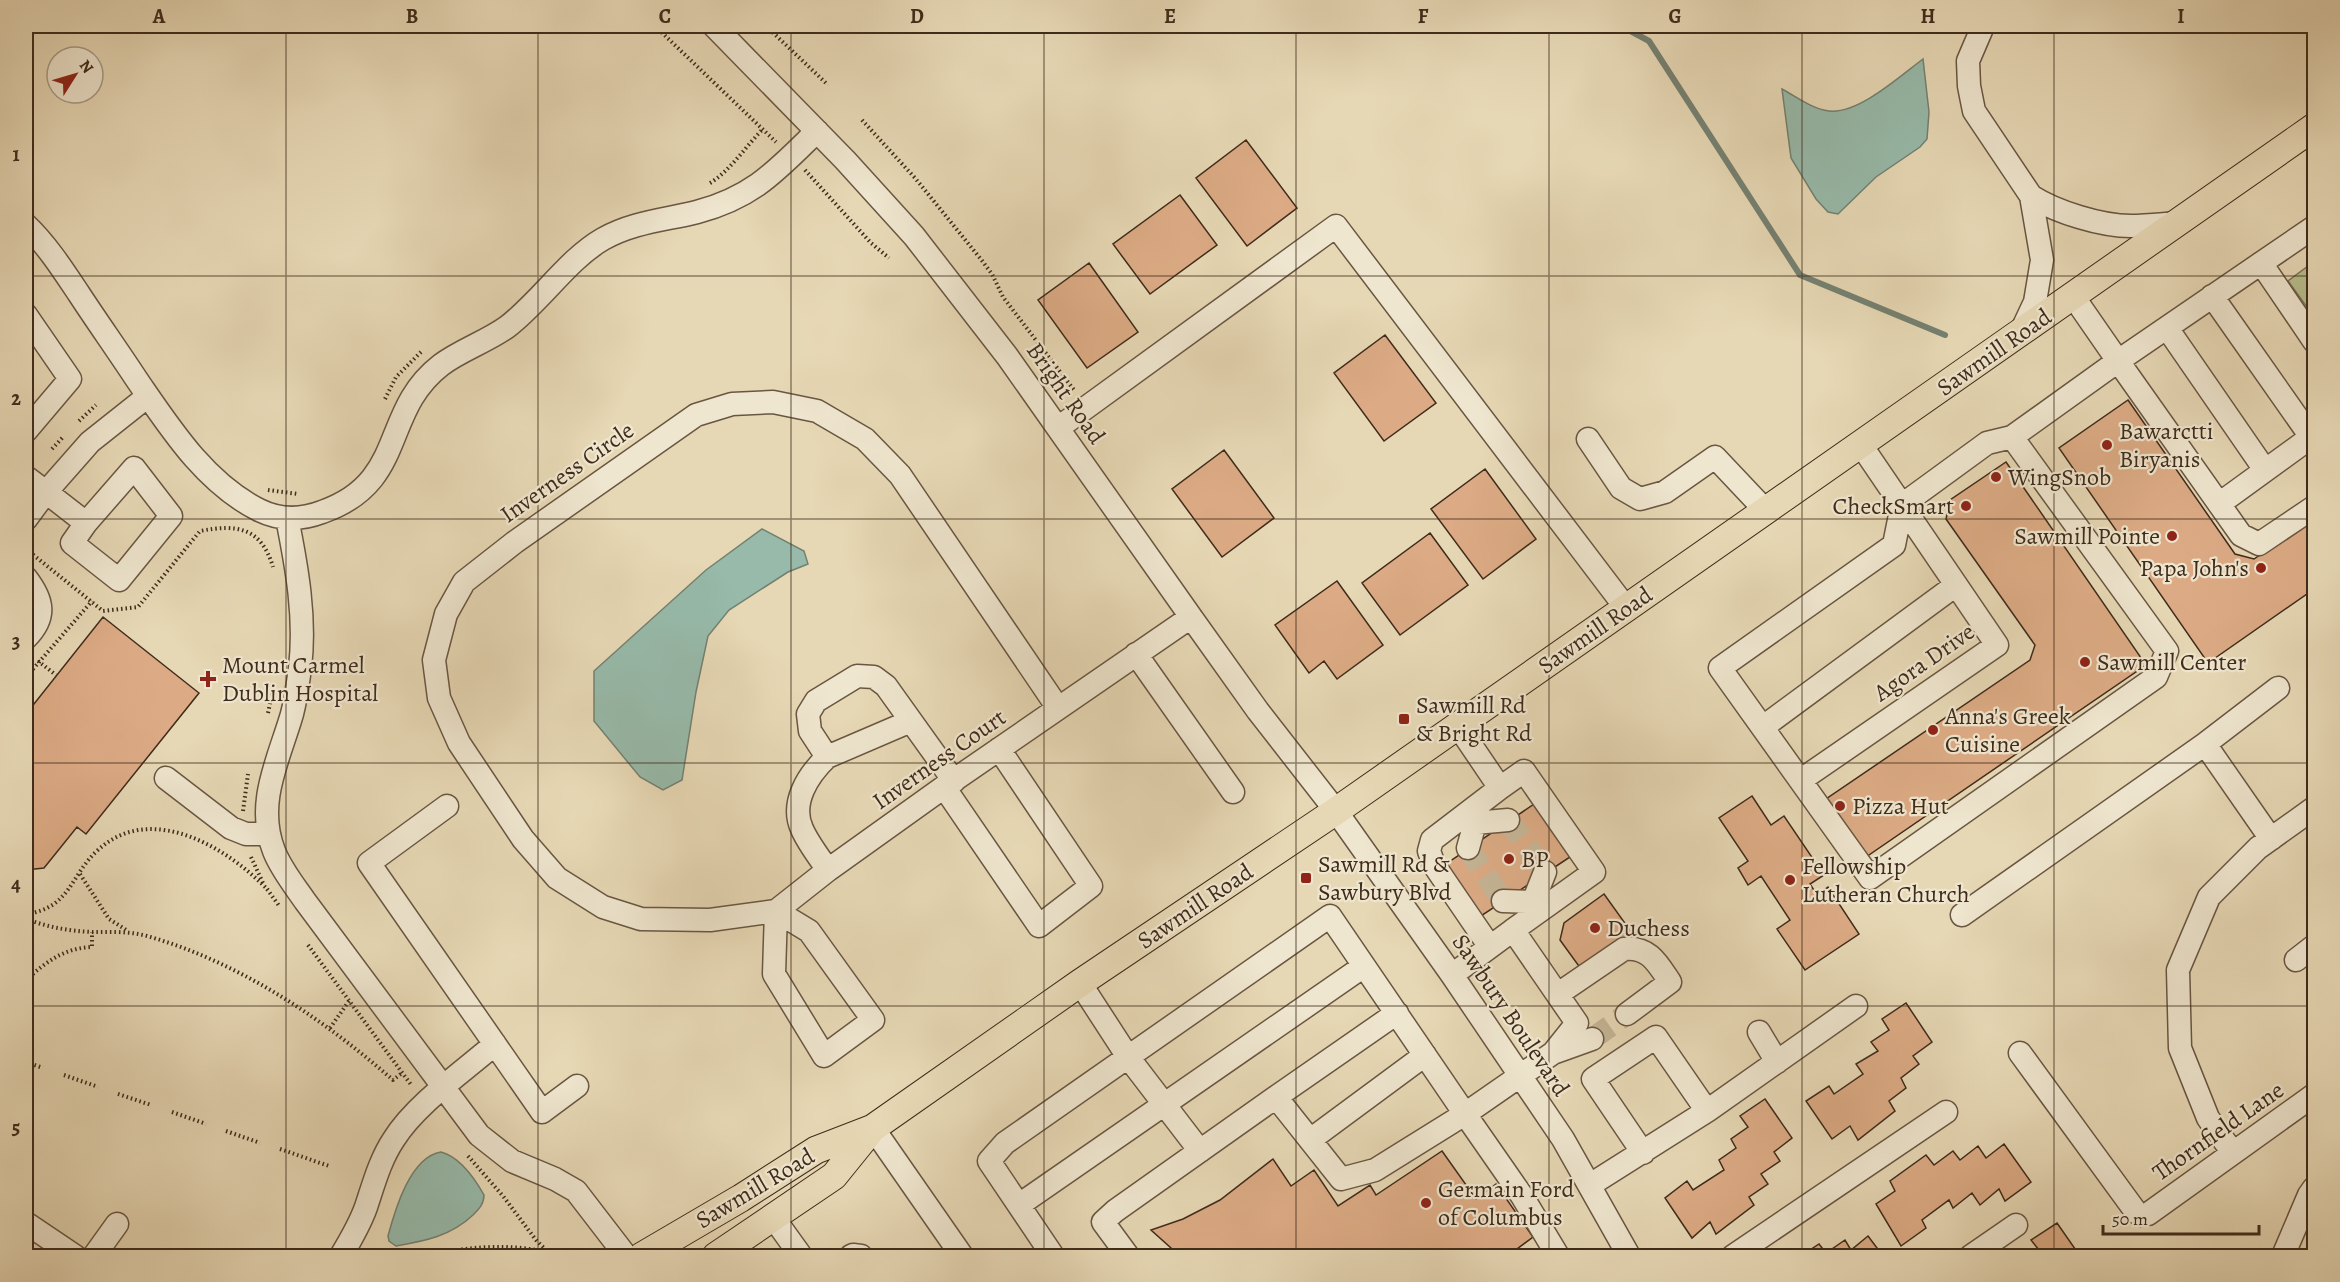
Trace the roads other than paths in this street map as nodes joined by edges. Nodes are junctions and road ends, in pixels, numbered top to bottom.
1 (1983, 26) edge
2 (713, 28) edge
3 (2314, 126) edge
4 (817, 131) junction
5 (2031, 196) junction
6 (2178, 223) junction
7 (26, 225) edge
8 (2314, 227) edge
9 (2261, 263) junction
10 (2073, 296) junction
11 (2212, 296) junction
12 (26, 315) edge
13 (2167, 328) junction
14 (2020, 334) junction
15 (2314, 341) edge
16 (2118, 361) junction
17 (148, 396) junction
18 (1058, 428) junction
19 (26, 431) edge
20 (2313, 436) edge
21 (2012, 437) junction
22 (1588, 439) dead end
23 (1861, 445) junction
24 (2265, 470) junction
25 (26, 477) edge
26 (46, 492) junction
27 (2219, 504) junction
28 (1902, 505) junction
29 (2314, 507) edge
30 (1766, 511) junction
31 (287, 518) junction
32 (26, 519) edge
33 (86, 523) junction
34 (26, 578) edge
35 (1956, 585) junction
36 (1626, 608) junction
37 (1191, 617) junction
38 (26, 638) edge
39 (1136, 654) junction
40 (2278, 688) dead end
41 (1058, 708) junction
42 (911, 721) junction
43 (1458, 726) junction
44 (1763, 727) junction
45 (2205, 744) junction
46 (999, 749) junction
47 (827, 757) junction
48 (166, 778) dead end
49 (1801, 780) junction
50 (949, 784) junction
51 (1500, 788) junction
52 (1233, 792) dead end
53 (447, 806) dead end
54 (2314, 808) edge
55 (1336, 811) junction
56 (1472, 818) junction
57 (1508, 820) dead end
58 (268, 834) junction
59 (2271, 839) junction
60 (1468, 848) tunnel mouth
61 (828, 870) junction
62 (1545, 872) dead end
63 (1503, 901) dead end
64 (1536, 906) junction
65 (776, 911) junction
66 (1962, 915) dead end
67 (1513, 930) junction
68 (2314, 946) edge
69 (1490, 947) junction
70 (2296, 960) dead end
71 (1364, 966) junction
72 (1452, 975) junction
73 (1080, 983) junction
74 (1558, 994) junction
75 (1856, 1006) dead end
76 (1397, 1013) junction
77 (1627, 1014) tunnel mouth
78 (1759, 1032) dead end
79 (1592, 1039) tunnel mouth
80 (495, 1044) junction
81 (1553, 1053) junction
82 (2020, 1053) dead end
83 (1425, 1055) junction
84 (1128, 1058) junction
85 (1777, 1062) junction
86 (1520, 1075) junction
87 (577, 1086) dead end
88 (443, 1088) junction
89 (2314, 1095) edge
90 (1276, 1097) junction
91 (1164, 1104) junction
92 (1707, 1111) junction
93 (1946, 1112) dead end
94 (1465, 1114) junction
95 (873, 1128) junction
96 (1310, 1140) junction
97 (1200, 1151) junction
98 (1643, 1153) junction
99 (2233, 1153) junction
100 (1590, 1185) junction
101 (2312, 1192) edge
102 (1019, 1205) junction
103 (773, 1217) junction
104 (26, 1223) edge
105 (117, 1224) dead end
106 (2016, 1225) dead end
107 (727, 1252) edge
108 (75, 1257) edge
109 (94, 1257) edge
110 (341, 1257) edge
111 (626, 1257) edge
112 (642, 1257) edge
113 (801, 1257) edge
114 (851, 1257) edge
115 (861, 1257) edge
116 (962, 1257) edge
117 (1053, 1257) edge
118 (1128, 1257) edge
119 (1558, 1257) edge
120 (1629, 1257) edge
121 (1733, 1257) edge
122 (1971, 1257) edge
123 (2283, 1257) edge

1 - 5 street
2 - 4 street, Bright Road
3 - 6 main road, Sawmill Road
4 - 18 street, Bright Road
4 - 31 street
5 - 6 street
5 - 14 street
6 - 10 main road, Sawmill Road
7 - 17 street
8 - 9 street
9 - 11 street
9 - 15 street
10 - 14 main road, Sawmill Road
10 - 16 street
11 - 13 street
11 - 20 street
12 - 19 street
13 - 16 street
13 - 24 street
14 - 23 main road, Sawmill Road
16 - 21 street
16 - 27 street
17 - 26 street
17 - 31 street
18 - 36 street
18 - 37 street, Bright Road
20 - 24 street
21 - 28 street
21 - 49 street
22 - 30 street
23 - 28 street, Agora Drive
23 - 30 main road, Sawmill Road
24 - 27 street
25 - 26 street
26 - 32 street
26 - 33 street
27 - 29 street
28 - 35 street, Agora Drive
28 - 44 street
30 - 36 main road, Sawmill Road
31 - 58 street
33 - 33 street
34 - 38 street
35 - 44 street
35 - 49 street, Agora Drive
36 - 43 main road, Sawmill Road
37 - 39 street, Inverness Court
37 - 55 street, Bright Road
39 - 41 street, Inverness Court
39 - 52 street
40 - 45 street
41 - 46 street, Inverness Court
41 - 65 street, Inverness Circle
42 - 47 street
42 - 47 street
42 - 50 street
43 - 51 street
43 - 55 main road, Sawmill Road
44 - 49 street
45 - 59 street
45 - 66 street
46 - 50 street, Inverness Court
46 - 50 street
47 - 61 street
48 - 58 street
50 - 61 street, Inverness Court
51 - 56 street
51 - 64 street
53 - 80 street
54 - 59 street
55 - 72 street, Sawbury Boulevard
55 - 73 main road, Sawmill Road
56 - 57 street
56 - 60 street
56 - 69 street
58 - 88 street
59 - 99 street
61 - 65 street, Inverness Court
62 - 64 street
63 - 64 street
64 - 67 street
65 - 65 street
67 - 69 street
67 - 74 street
68 - 70 street
69 - 72 street
71 - 76 street
71 - 84 street
71 - 91 street
72 - 86 street, Sawbury Boulevard
73 - 84 street
73 - 95 main road, Sawmill Road
74 - 77 street
74 - 81 street
75 - 85 street
76 - 83 street
76 - 90 street
78 - 85 street
79 - 81 street
80 - 87 street
80 - 88 street
81 - 86 street
82 - 99 street, Thornfield Lane
83 - 94 street
83 - 96 street
84 - 91 street
84 - 102 street
85 - 92 street
86 - 94 street
86 - 100 street, Sawbury Boulevard
88 - 110 street
88 - 111 street
89 - 99 street, Thornfield Lane
90 - 96 street
90 - 97 street
91 - 97 street
91 - 102 street
92 - 98 street
92 - 98 street
93 - 121 street
94 - 96 street
94 - 119 street
95 - 103 main road, Sawmill Road
95 - 112 main road, Sawmill Road
95 - 116 street
97 - 118 street
98 - 100 street
100 - 120 street, Sawbury Boulevard
101 - 123 street
102 - 117 street
103 - 107 main road, Sawmill Road
103 - 113 street
104 - 108 street
105 - 109 street
106 - 122 street
114 - 115 street

